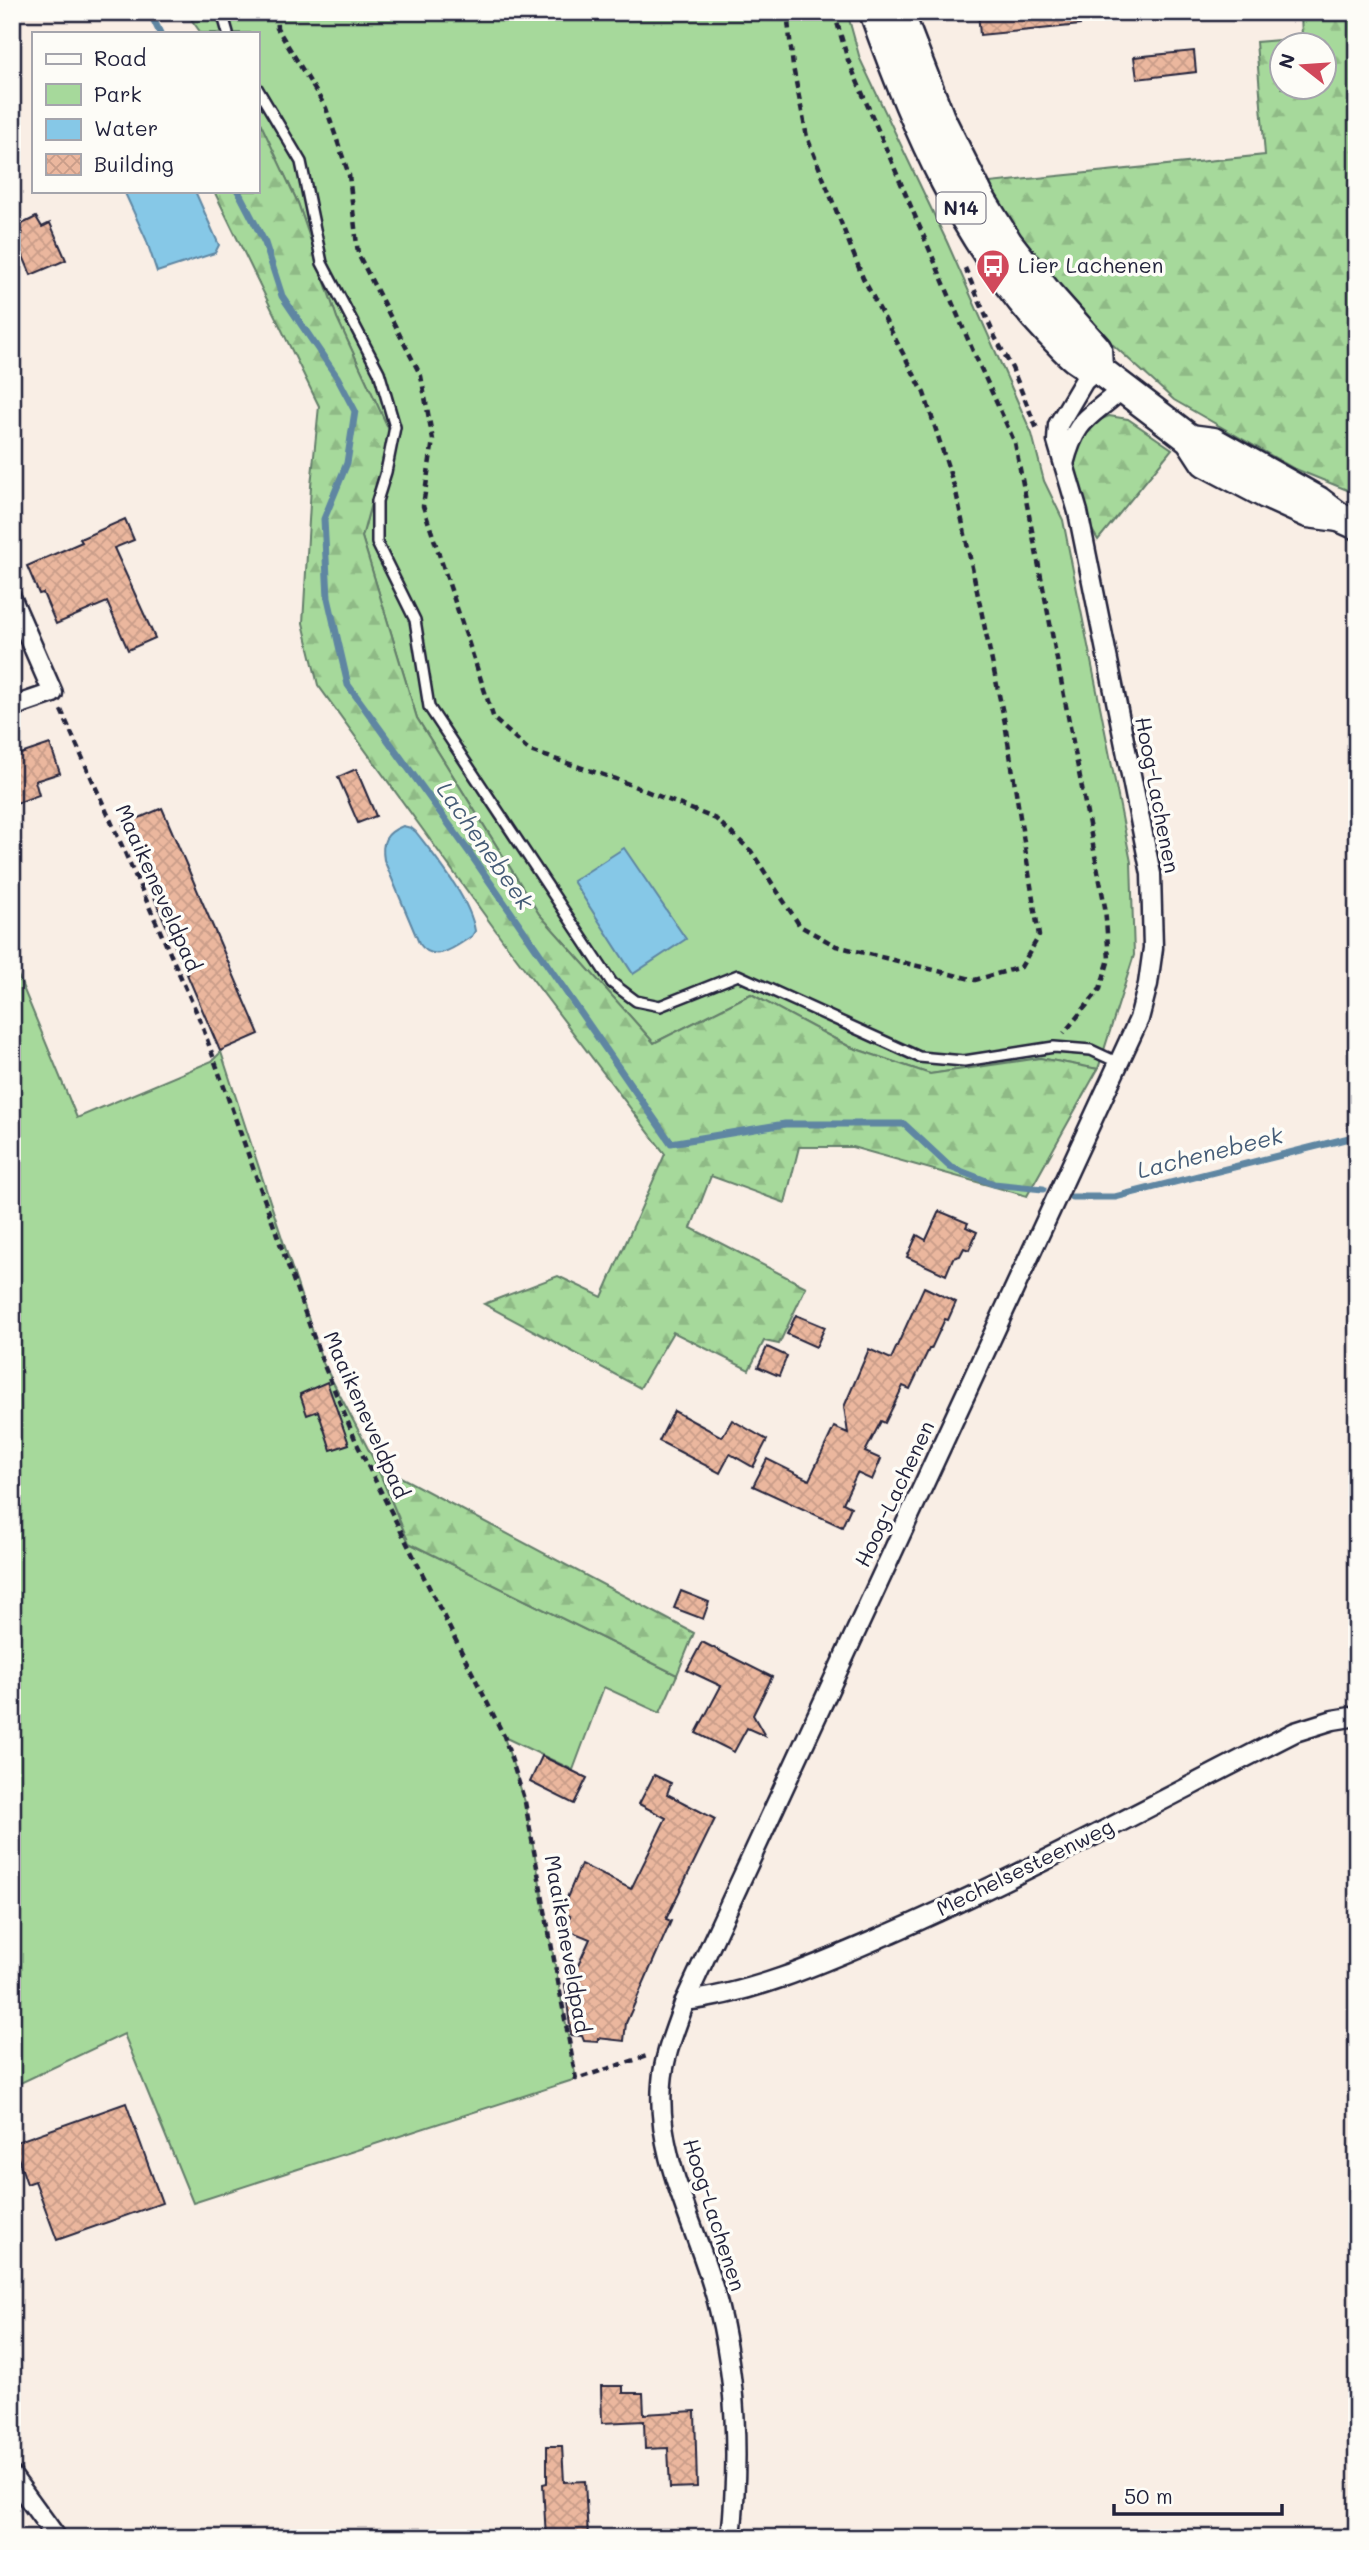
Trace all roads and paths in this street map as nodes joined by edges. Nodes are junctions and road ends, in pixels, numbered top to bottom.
1 (222, 12) edge
2 (276, 12) edge
3 (787, 12) edge
4 (834, 12) edge
5 (874, 12) edge
6 (899, 12) edge
7 (228, 32) edge
8 (259, 91) edge
9 (1012, 368) dead end
10 (1098, 369) junction
11 (1122, 389) junction
12 (1038, 431) dead end
13 (1065, 464) junction
14 (1348, 521) edge
15 (12, 598) edge
16 (53, 693) junction
17 (12, 707) edge
18 (1054, 1047) junction
19 (1119, 1063) junction
20 (1357, 1716) edge
21 (685, 2001) junction
22 (657, 2053) dead end
23 (12, 2476) edge
24 (57, 2538) edge
25 (731, 2538) edge

1 - 7 lane
2 - 3 path
4 - 18 path
5 - 10 main road, N14
6 - 10 main road, N14
8 - 18 lane
9 - 12 path
10 - 11 main road, N14
10 - 13 street, Hoog-Lachenen
11 - 13 street
11 - 14 main road, N14
13 - 19 street, Hoog-Lachenen
15 - 16 street
16 - 17 street
16 - 22 path, Maaikeneveldpad
18 - 19 lane
19 - 21 street, Hoog-Lachenen
20 - 21 street, Mechelsesteenweg
21 - 25 street, Hoog-Lachenen
23 - 24 street

